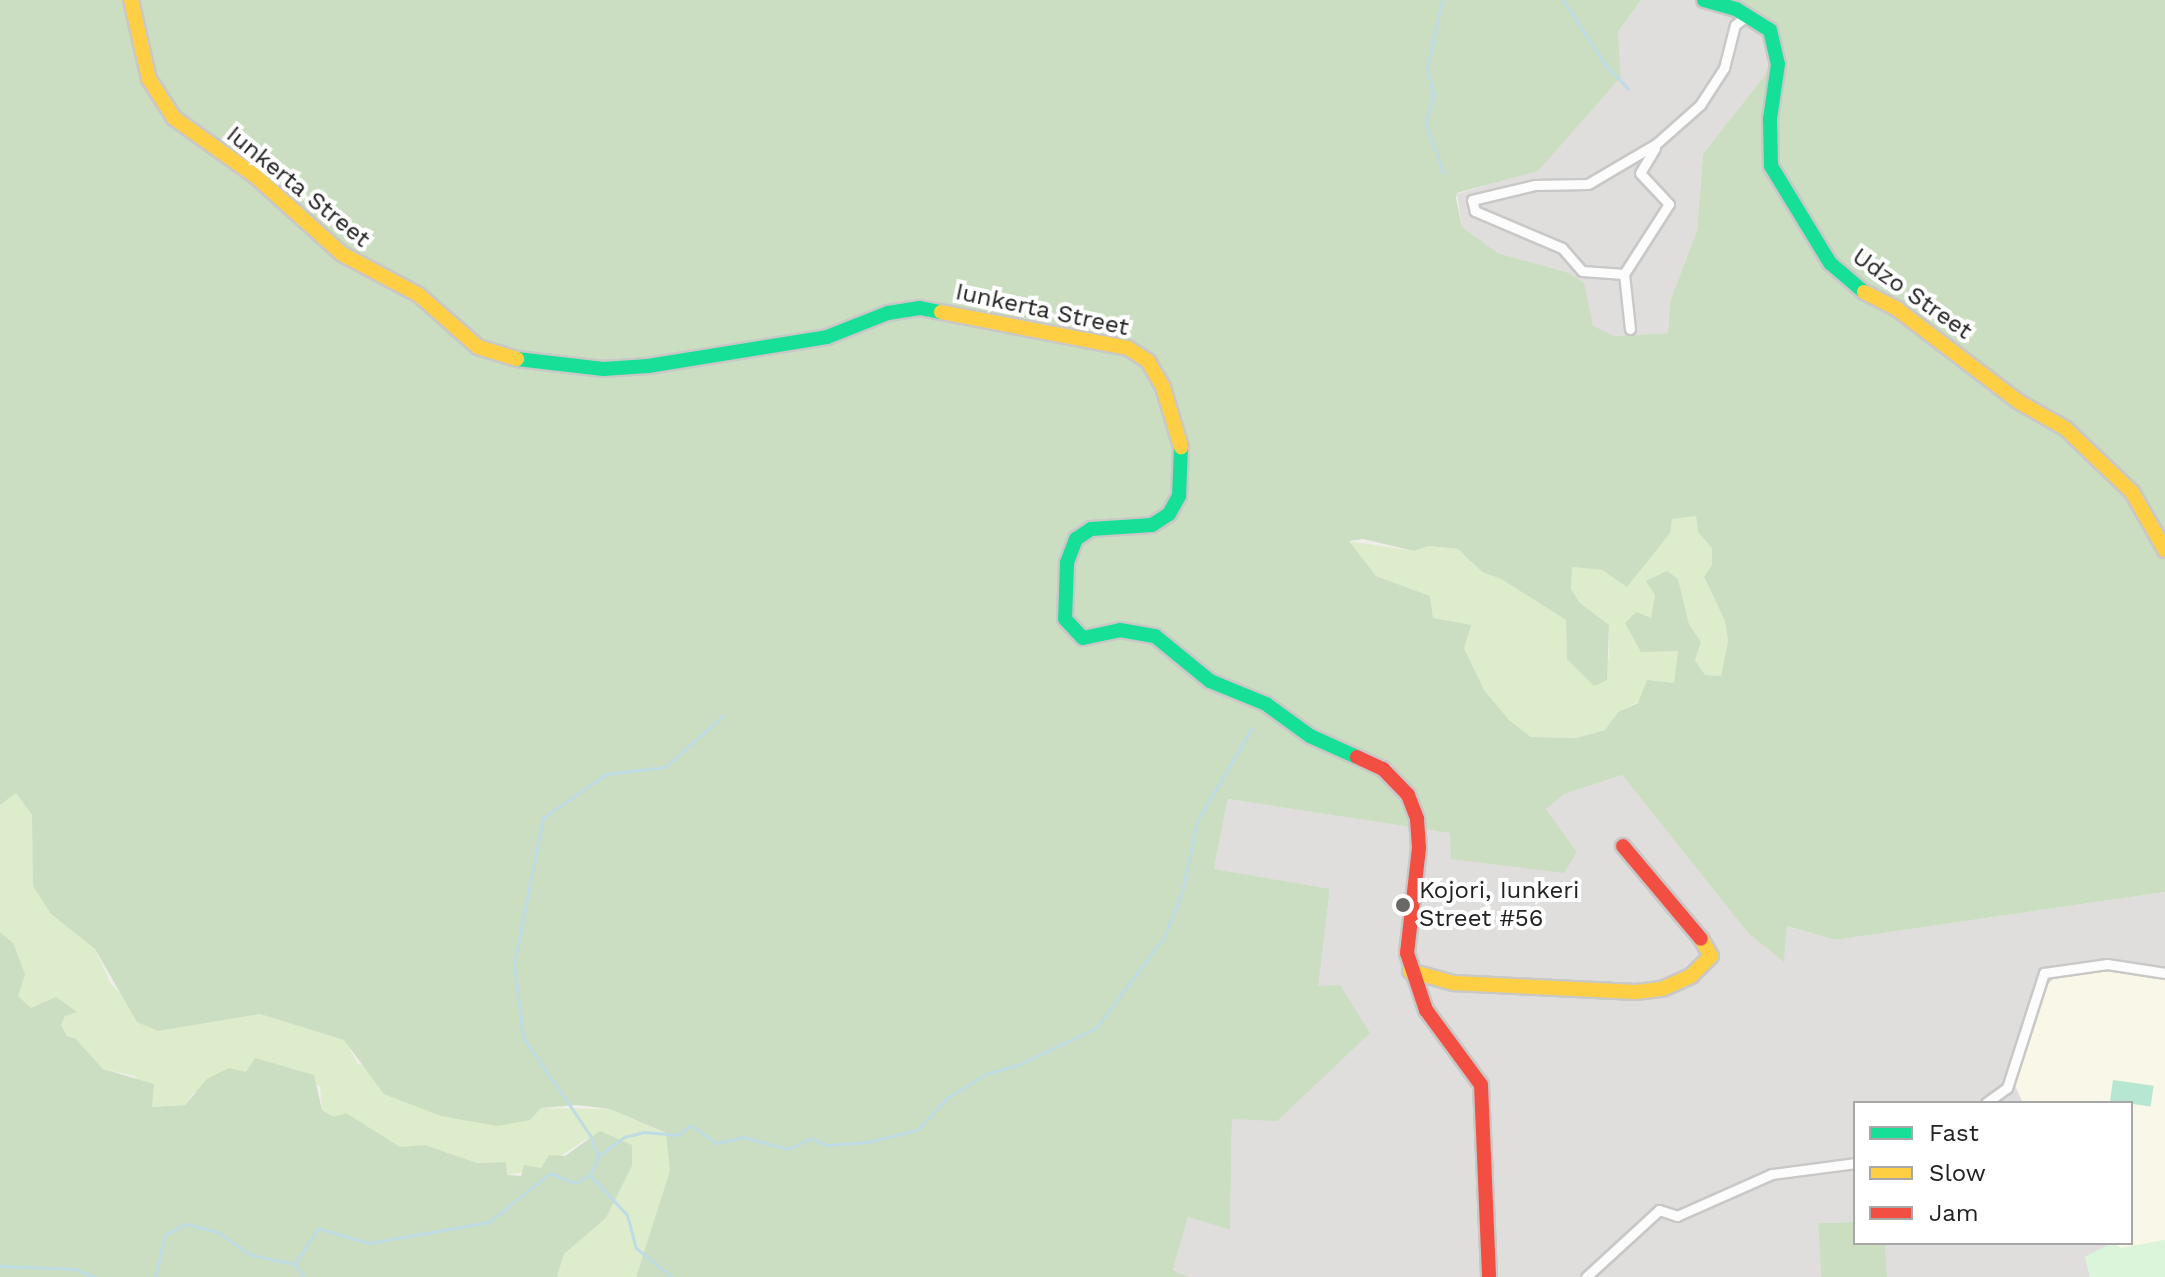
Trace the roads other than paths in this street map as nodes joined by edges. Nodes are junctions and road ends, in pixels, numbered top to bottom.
1 (131, 0) edge
2 (1704, 0) edge
3 (1748, 15) junction
4 (1656, 144) junction
5 (1624, 274) junction
6 (1630, 329) dead end
7 (2165, 550) edge
8 (1623, 846) dead end
9 (1410, 971) junction
10 (2165, 973) edge
11 (1989, 1101) edge
12 (1853, 1163) edge
13 (1489, 1277) edge
14 (1586, 1277) edge

1 - 9 main road, Iunkerta Street
2 - 3 main road, Udzo Street
3 - 4 street
3 - 7 main road, Udzo Street
4 - 5 street
4 - 5 street
5 - 6 street
8 - 9 main road
9 - 13 main road, Iunkerta Street
10 - 11 street
12 - 14 street

